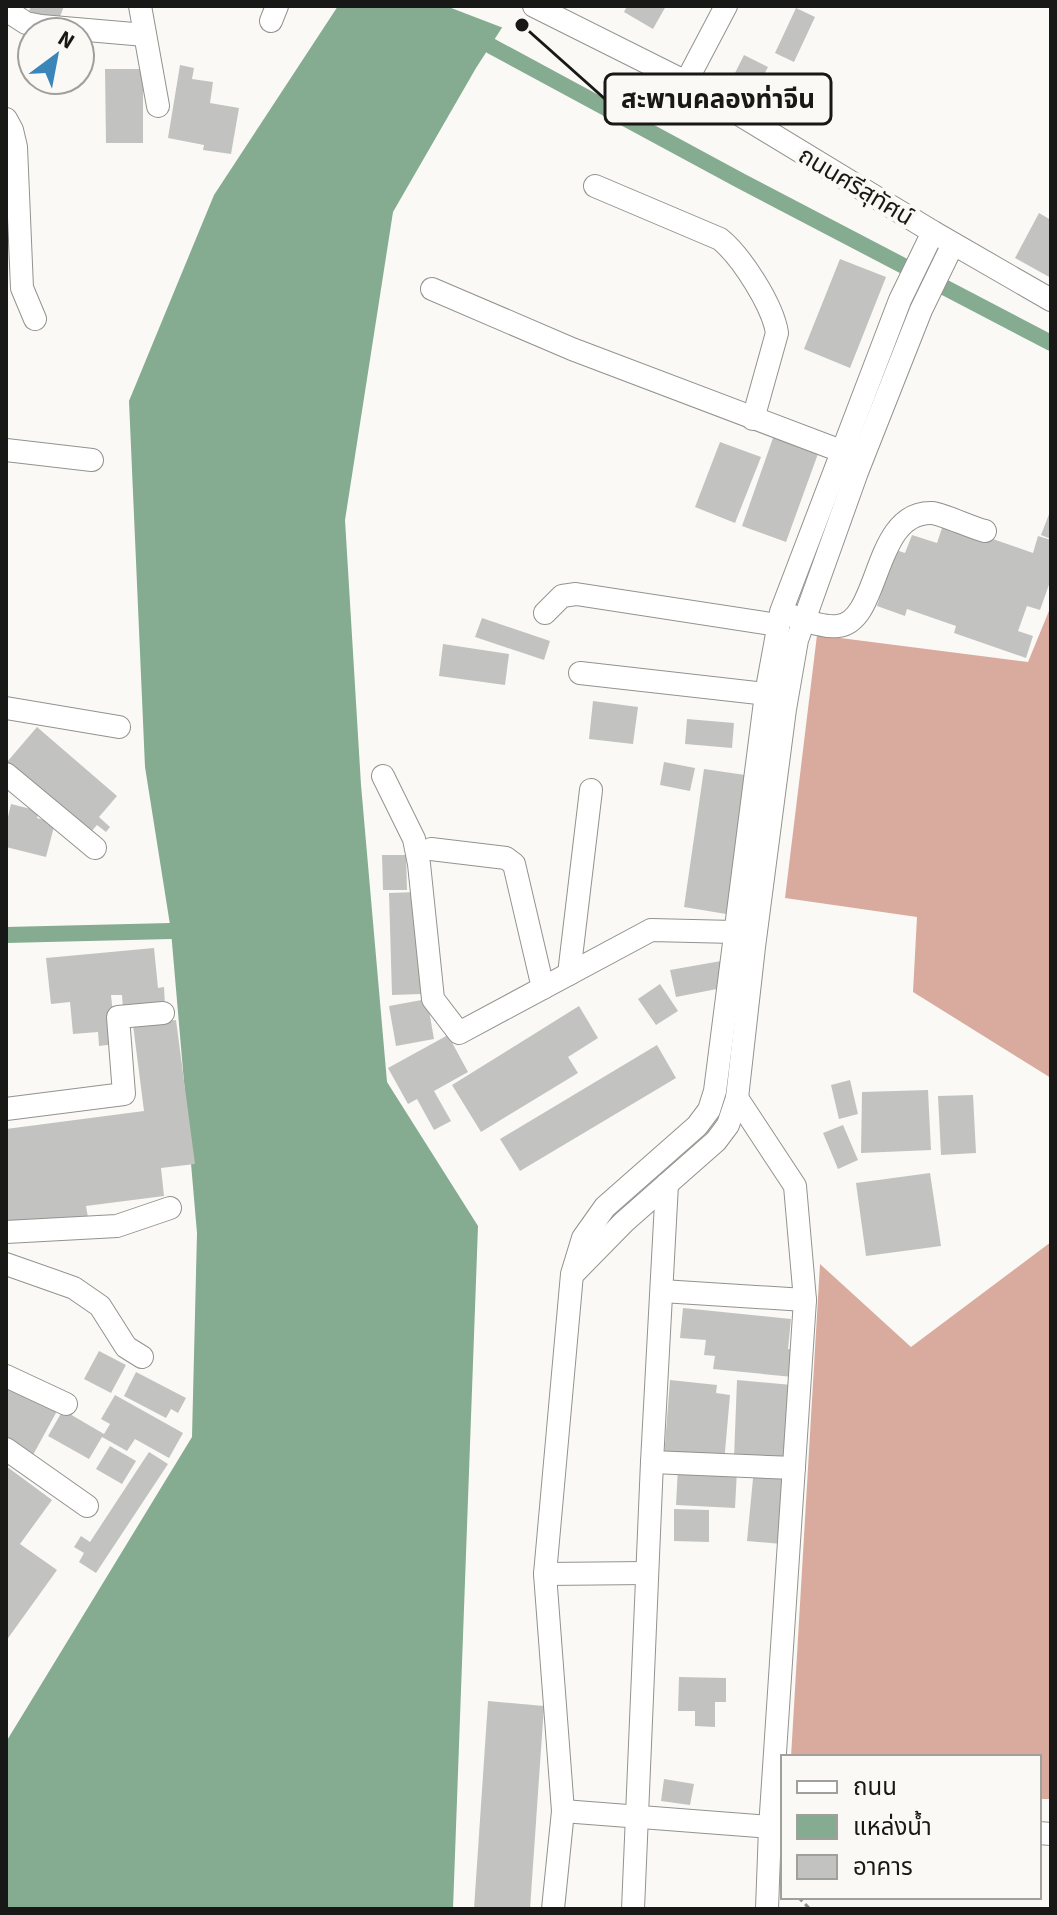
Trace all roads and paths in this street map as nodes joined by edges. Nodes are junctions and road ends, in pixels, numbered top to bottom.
1 (140, 6) edge
2 (726, 6) edge
3 (543, 9) edge
4 (6, 10) edge
5 (145, 35) junction
6 (686, 82) junction
7 (158, 106) dead end
8 (6, 119) edge
9 (595, 186) dead end
10 (933, 232) junction
11 (953, 244) junction
12 (432, 289) dead end
13 (1051, 300) edge
14 (35, 319) dead end
15 (753, 419) junction
16 (6, 450) edge
17 (841, 451) junction
18 (92, 460) dead end
19 (985, 531) dead end
20 (545, 613) dead end
21 (779, 618) junction
22 (803, 620) junction
23 (580, 673) dead end
24 (766, 694) junction
25 (6, 708) edge
26 (119, 727) dead end
27 (6, 774) edge
28 (383, 776) dead end
29 (591, 790) dead end
30 (95, 848) dead end
31 (431, 849) dead end
32 (734, 932) junction
33 (569, 974) junction
34 (543, 988) junction
35 (163, 1013) dead end
36 (737, 1098) junction
37 (6, 1109) edge
38 (667, 1184) junction
39 (170, 1208) dead end
40 (6, 1232) edge
41 (6, 1264) edge
42 (572, 1274) junction
43 (662, 1291) junction
44 (805, 1300) junction
45 (142, 1357) dead end
46 (6, 1376) edge
47 (66, 1404) dead end
48 (6, 1449) edge
49 (652, 1462) junction
50 (794, 1468) junction
51 (87, 1506) dead end
52 (647, 1573) junction
53 (545, 1574) junction
54 (563, 1811) junction
55 (637, 1817) junction
56 (777, 1828) edge
57 (553, 1909) edge
58 (633, 1909) edge
59 (767, 1909) edge

1 - 5 street
2 - 6 street
3 - 6 street, ถนนศรีสุทัศน์
4 - 5 street
5 - 7 street
6 - 10 street, ถนนศรีสุทัศน์
8 - 14 street
9 - 15 street
10 - 11 street, ถนนศรีสุทัศน์
10 - 17 street
11 - 13 street, ถนนศรีสุทัศน์
11 - 22 street
12 - 15 street
15 - 17 street
16 - 18 street
17 - 21 street
19 - 22 street
20 - 21 street
21 - 22 street
21 - 24 street
22 - 36 street
23 - 24 street
24 - 32 street
25 - 26 street
27 - 30 street
28 - 34 street
29 - 33 street
31 - 34 street
32 - 33 street
32 - 42 street
33 - 34 street
35 - 37 street
36 - 38 street
36 - 44 street
38 - 42 street
38 - 43 street
39 - 40 street
41 - 45 street
42 - 53 street
43 - 44 street
43 - 49 street
44 - 50 street
46 - 47 street
48 - 51 street
49 - 50 street
49 - 52 street
50 - 56 street
52 - 53 street
52 - 55 street
53 - 54 street
54 - 55 street
54 - 57 street
55 - 56 street
55 - 58 street
56 - 59 street

